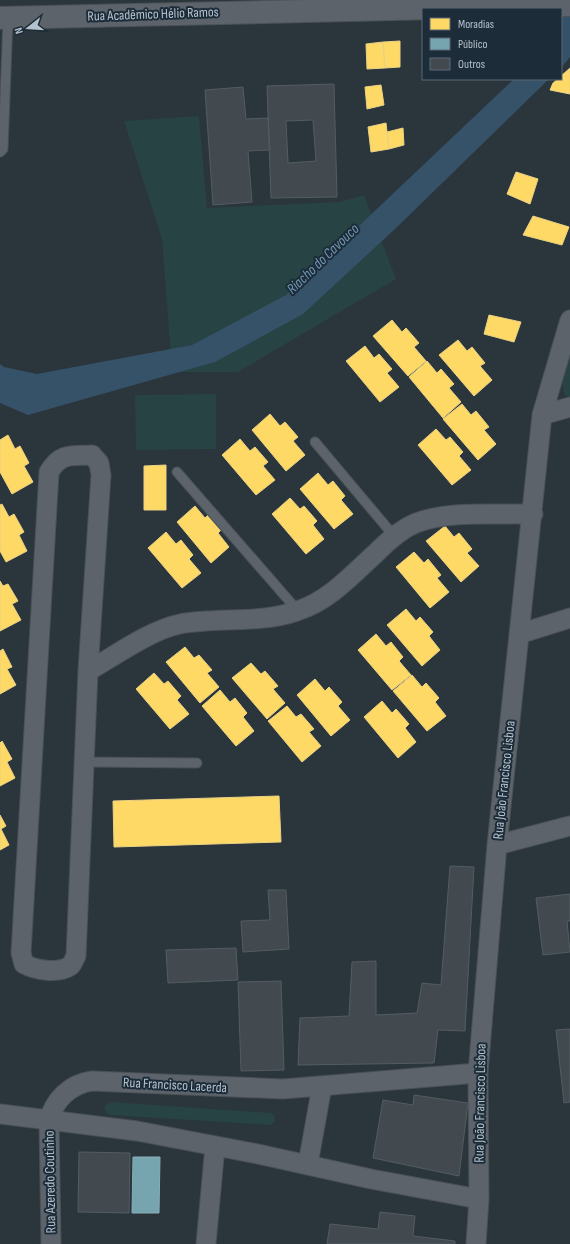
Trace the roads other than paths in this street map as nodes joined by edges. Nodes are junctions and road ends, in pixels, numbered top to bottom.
1 (570, 5) edge
2 (4, 18) edge
3 (0, 152) edge
4 (570, 320) edge
5 (570, 407) edge
6 (542, 415) junction
7 (315, 442) dead end
8 (177, 472) dead end
9 (533, 514) junction
10 (394, 536) junction
11 (298, 611) junction
12 (570, 618) edge
13 (520, 634) junction
14 (88, 671) junction
15 (85, 762) junction
16 (197, 763) dead end
17 (570, 826) edge
18 (497, 845) junction
19 (478, 1073) junction
20 (322, 1086) junction
21 (0, 1114) edge
22 (49, 1121) junction
23 (215, 1146) junction
24 (308, 1164) junction
25 (479, 1199) junction
26 (51, 1244) edge
27 (206, 1244) edge
28 (476, 1244) edge

1 - 2 street, Rua Acadêmico Hélio Ramos
2 - 3 lane
4 - 6 street, Rua João Francisco Lisboa
5 - 6 street
6 - 9 street, Rua João Francisco Lisboa
7 - 10 lane
8 - 11 lane
9 - 10 street
9 - 13 street, Rua João Francisco Lisboa
10 - 11 street
11 - 14 street
12 - 13 street
13 - 18 street, Rua João Francisco Lisboa
14 - 15 street
14 - 15 street
15 - 16 lane
17 - 18 street
18 - 19 street, Rua João Francisco Lisboa
19 - 20 street, Rua Francisco Lacerda
19 - 25 street, Rua João Francisco Lisboa
20 - 22 street, Rua Francisco Lacerda
20 - 24 street
21 - 22 street
22 - 23 street
22 - 26 street, Rua Azeredo Coutinho
23 - 24 street
23 - 27 street
24 - 25 street
25 - 28 street, Rua João Francisco Lisboa

